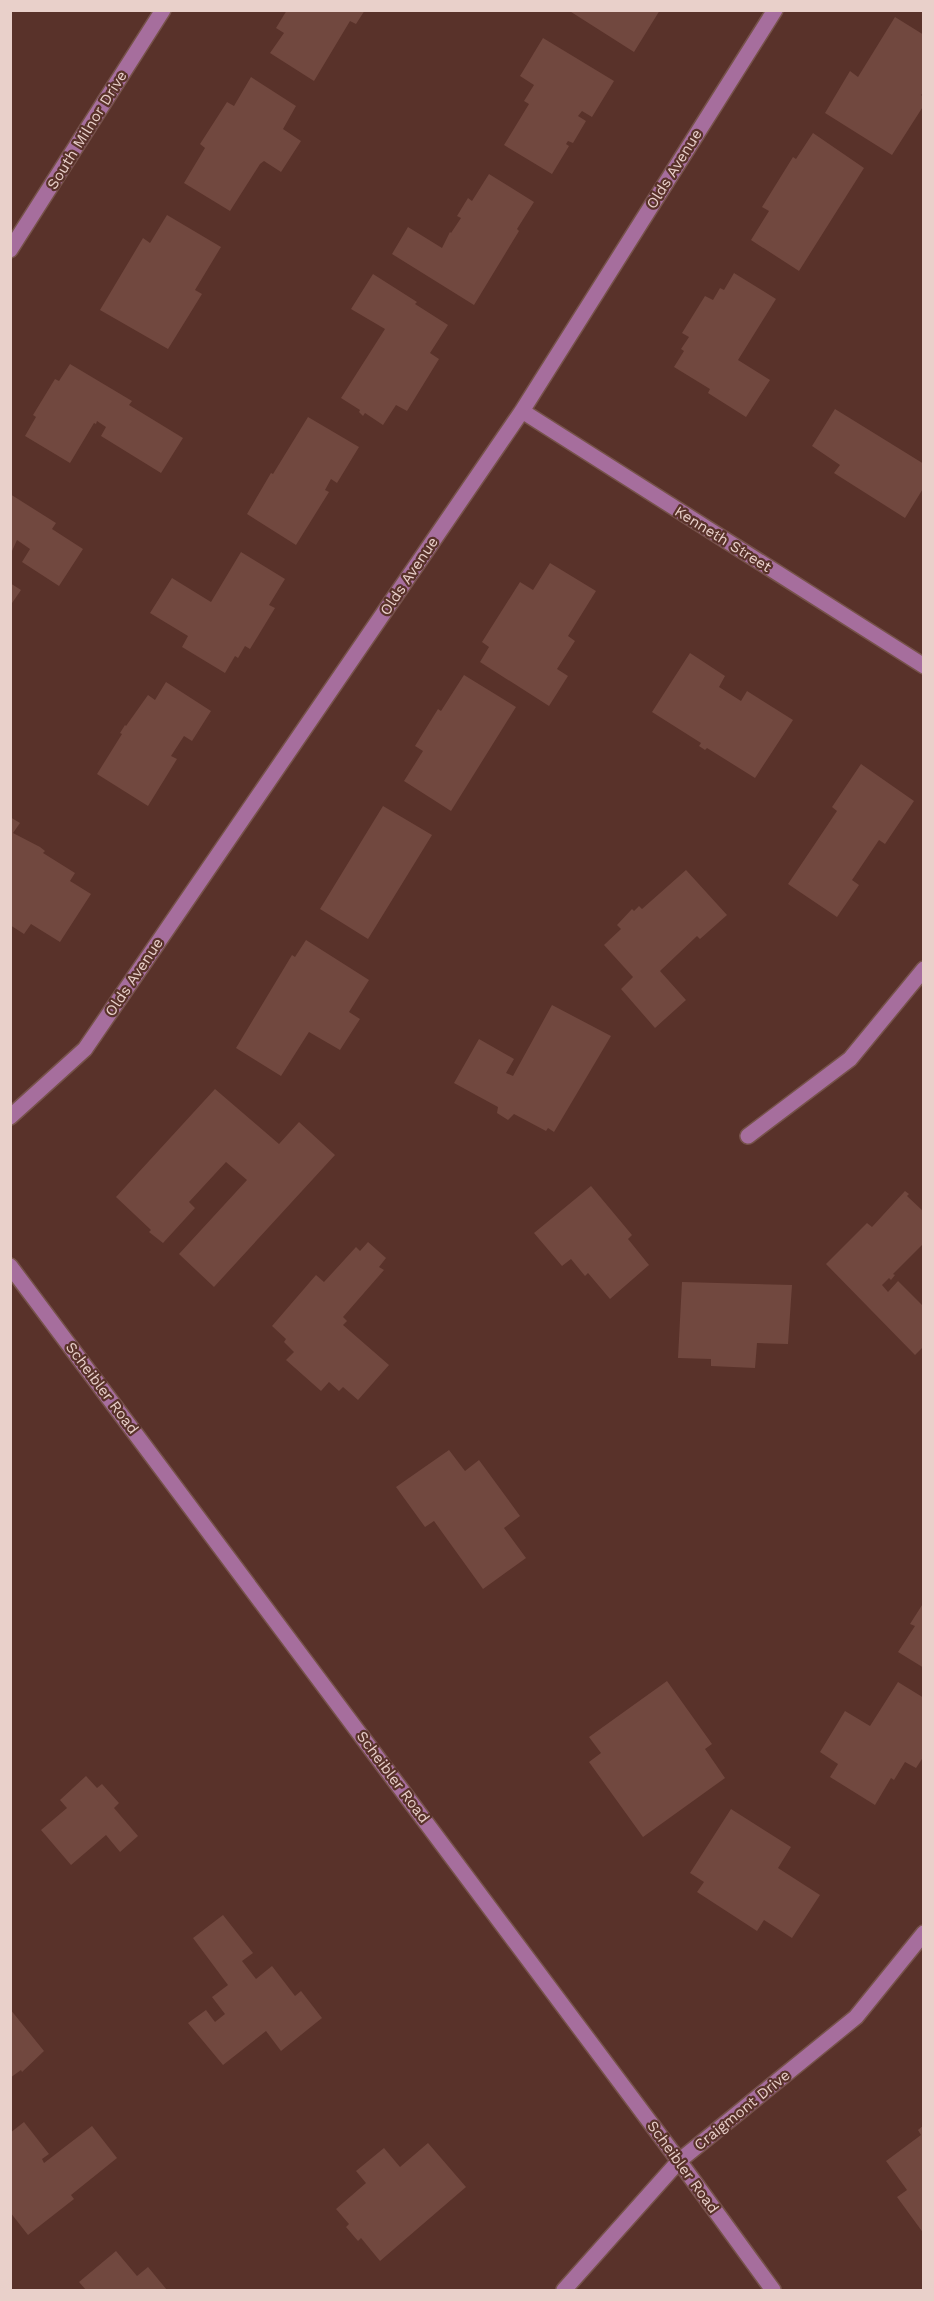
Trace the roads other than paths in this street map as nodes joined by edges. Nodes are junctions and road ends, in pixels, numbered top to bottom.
1 (163, 10) edge
2 (775, 10) edge
3 (10, 250) edge
4 (522, 411) junction
5 (924, 666) edge
6 (924, 969) edge
7 (10, 1116) edge
8 (748, 1136) dead end
9 (10, 1266) edge
10 (924, 1933) edge
11 (679, 2161) junction
12 (564, 2290) edge
13 (772, 2290) edge

1 - 3 street, South Milnor Drive
2 - 4 street, Olds Avenue
4 - 5 street, Kenneth Street
4 - 7 street, Olds Avenue
6 - 8 street
9 - 11 street, Scheibler Road
10 - 11 street, Craigmont Drive
11 - 12 street, Craigmont Drive
11 - 13 street, Scheibler Road

